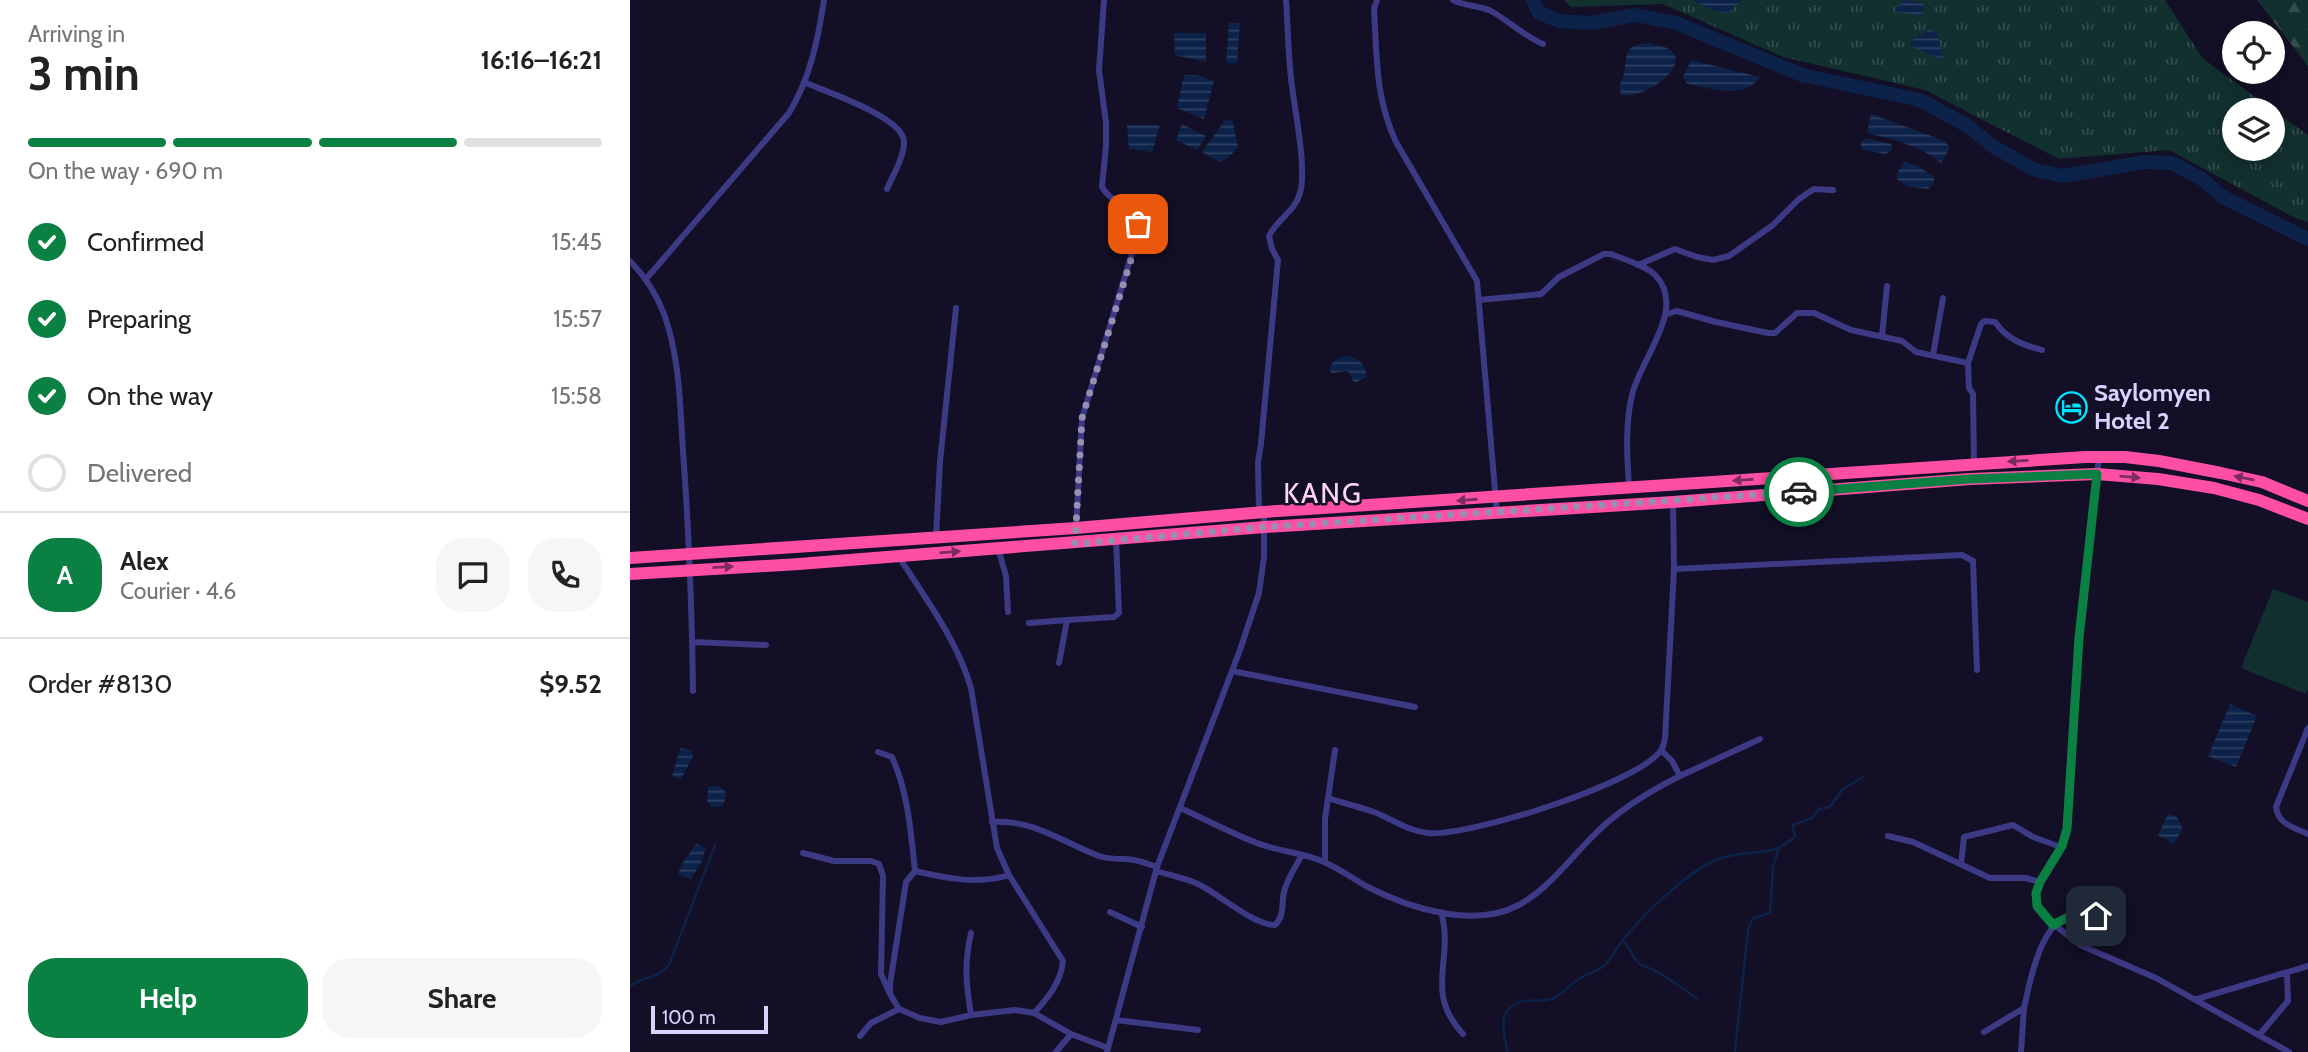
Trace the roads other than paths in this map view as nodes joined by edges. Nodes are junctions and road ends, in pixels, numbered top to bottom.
1 (824, 0) edge
2 (1104, 0) edge
3 (1286, 0) edge
4 (1377, 0) edge
5 (1453, 0) edge
6 (1544, 44) dead end
7 (804, 82) junction
8 (887, 188) dead end
9 (1833, 190) dead end
10 (630, 261) edge
11 (1638, 265) junction
12 (646, 279) junction
13 (1887, 286) dead end
14 (1943, 298) dead end
15 (1479, 300) junction
16 (956, 308) dead end
17 (1667, 314) junction
18 (1882, 336) junction
19 (2042, 349) dead end
20 (1933, 355) junction
21 (1968, 363) junction
22 (2099, 457) junction
23 (1974, 464) junction
24 (1882, 471) junction
25 (2097, 474) junction
26 (1883, 486) junction
27 (1629, 488) junction
28 (1496, 498) junction
29 (2308, 501) edge
30 (1673, 502) junction
31 (1261, 512) junction
32 (1497, 513) junction
33 (2308, 519) edge
34 (1265, 527) junction
35 (1076, 528) junction
36 (936, 537) junction
37 (1116, 540) junction
38 (1075, 544) junction
39 (998, 548) junction
40 (691, 553) junction
41 (899, 557) junction
42 (630, 558) edge
43 (691, 569) junction
44 (1674, 569) junction
45 (630, 573) edge
46 (1008, 612) dead end
47 (1067, 620) junction
48 (1029, 623) dead end
49 (692, 642) junction
50 (766, 645) dead end
51 (1059, 663) dead end
52 (1977, 670) dead end
53 (1232, 671) junction
54 (694, 691) dead end
55 (1415, 708) dead end
56 (2308, 728) edge
57 (1760, 739) dead end
58 (1335, 750) dead end
59 (1661, 750) junction
60 (878, 752) dead end
61 (1680, 776) junction
62 (1328, 798) junction
63 (1180, 808) junction
64 (992, 821) junction
65 (2308, 834) edge
66 (1888, 836) dead end
67 (2062, 846) junction
68 (803, 853) dead end
69 (1302, 855) junction
70 (1325, 862) junction
71 (1961, 864) junction
72 (1156, 869) junction
73 (915, 871) junction
74 (1009, 875) junction
75 (2040, 882) junction
76 (1110, 912) dead end
77 (1441, 912) junction
78 (2053, 925) junction
79 (2122, 925) dead end
80 (1142, 927) junction
81 (971, 933) dead end
82 (2308, 966) edge
83 (2287, 974) junction
84 (890, 995) junction
85 (2197, 999) junction
86 (2024, 1008) junction
87 (899, 1009) junction
88 (1034, 1013) junction
89 (971, 1015) junction
90 (1116, 1020) junction
91 (1199, 1030) dead end
92 (1984, 1032) dead end
93 (1071, 1034) junction
94 (1462, 1034) dead end
95 (2260, 1034) junction
96 (860, 1036) dead end
97 (1107, 1050) edge
98 (2286, 1051) edge
99 (1056, 1052) edge
100 (2021, 1052) edge

1 - 7 street
2 - 35 street
3 - 31 street
4 - 15 street
5 - 6 street
7 - 8 street
7 - 12 street
9 - 11 street
10 - 12 street
11 - 15 street
11 - 17 street
12 - 40 street
13 - 18 street
14 - 20 street
15 - 28 street
16 - 36 street
17 - 18 street
17 - 27 street
18 - 20 street
19 - 21 street
20 - 21 street
21 - 23 street
22 -> 23 highway
22 - 25 street
29 -> 22 highway
23 - 24 highway
24 - 26 highway
24 -> 27 highway
25 - 26 highway
25 -> 33 highway
25 - 67 street
26 - 30 highway
27 - 28 highway
28 -> 31 highway
28 - 32 street
30 - 32 highway
30 - 44 street
31 - 34 street
31 - 35 highway
32 - 34 highway
34 - 37 highway
34 - 53 street
35 - 36 highway
35 - 38 street
36 - 40 highway
37 - 38 highway
37 - 47 street
38 - 39 highway
41 -> 39 highway
39 - 46 street
40 - 42 highway
40 - 43 street
43 -> 41 highway
41 - 64 street
43 - 45 highway
43 - 49 street
44 - 52 street
44 - 59 street
47 - 48 street
47 - 51 street
49 - 50 street
49 - 54 street
53 - 55 street
53 - 63 street
56 - 65 street
57 - 61 street
58 - 62 street
59 - 61 street
59 - 62 street
60 - 73 street
61 - 77 street
62 - 70 street
63 - 69 street
63 - 72 street
64 - 72 street
64 - 74 street
66 - 71 street
67 - 71 street
67 - 75 street
68 - 84 street
69 - 70 street
69 - 72 street
70 - 77 street
71 - 75 street
72 - 80 street
73 - 74 street
73 - 84 street
74 - 88 street
75 - 78 street
76 - 80 street
77 - 94 street
78 - 79 street
78 - 85 street
78 - 86 street
80 - 90 street
81 - 89 street
82 - 83 street
83 - 85 street
83 - 95 street
84 - 87 street
85 - 95 street
86 - 92 street
86 - 100 street
87 - 89 street
87 - 96 street
88 - 89 street
88 - 93 street
90 - 91 street
90 - 97 street
93 - 97 street
93 - 99 street
95 - 98 street

